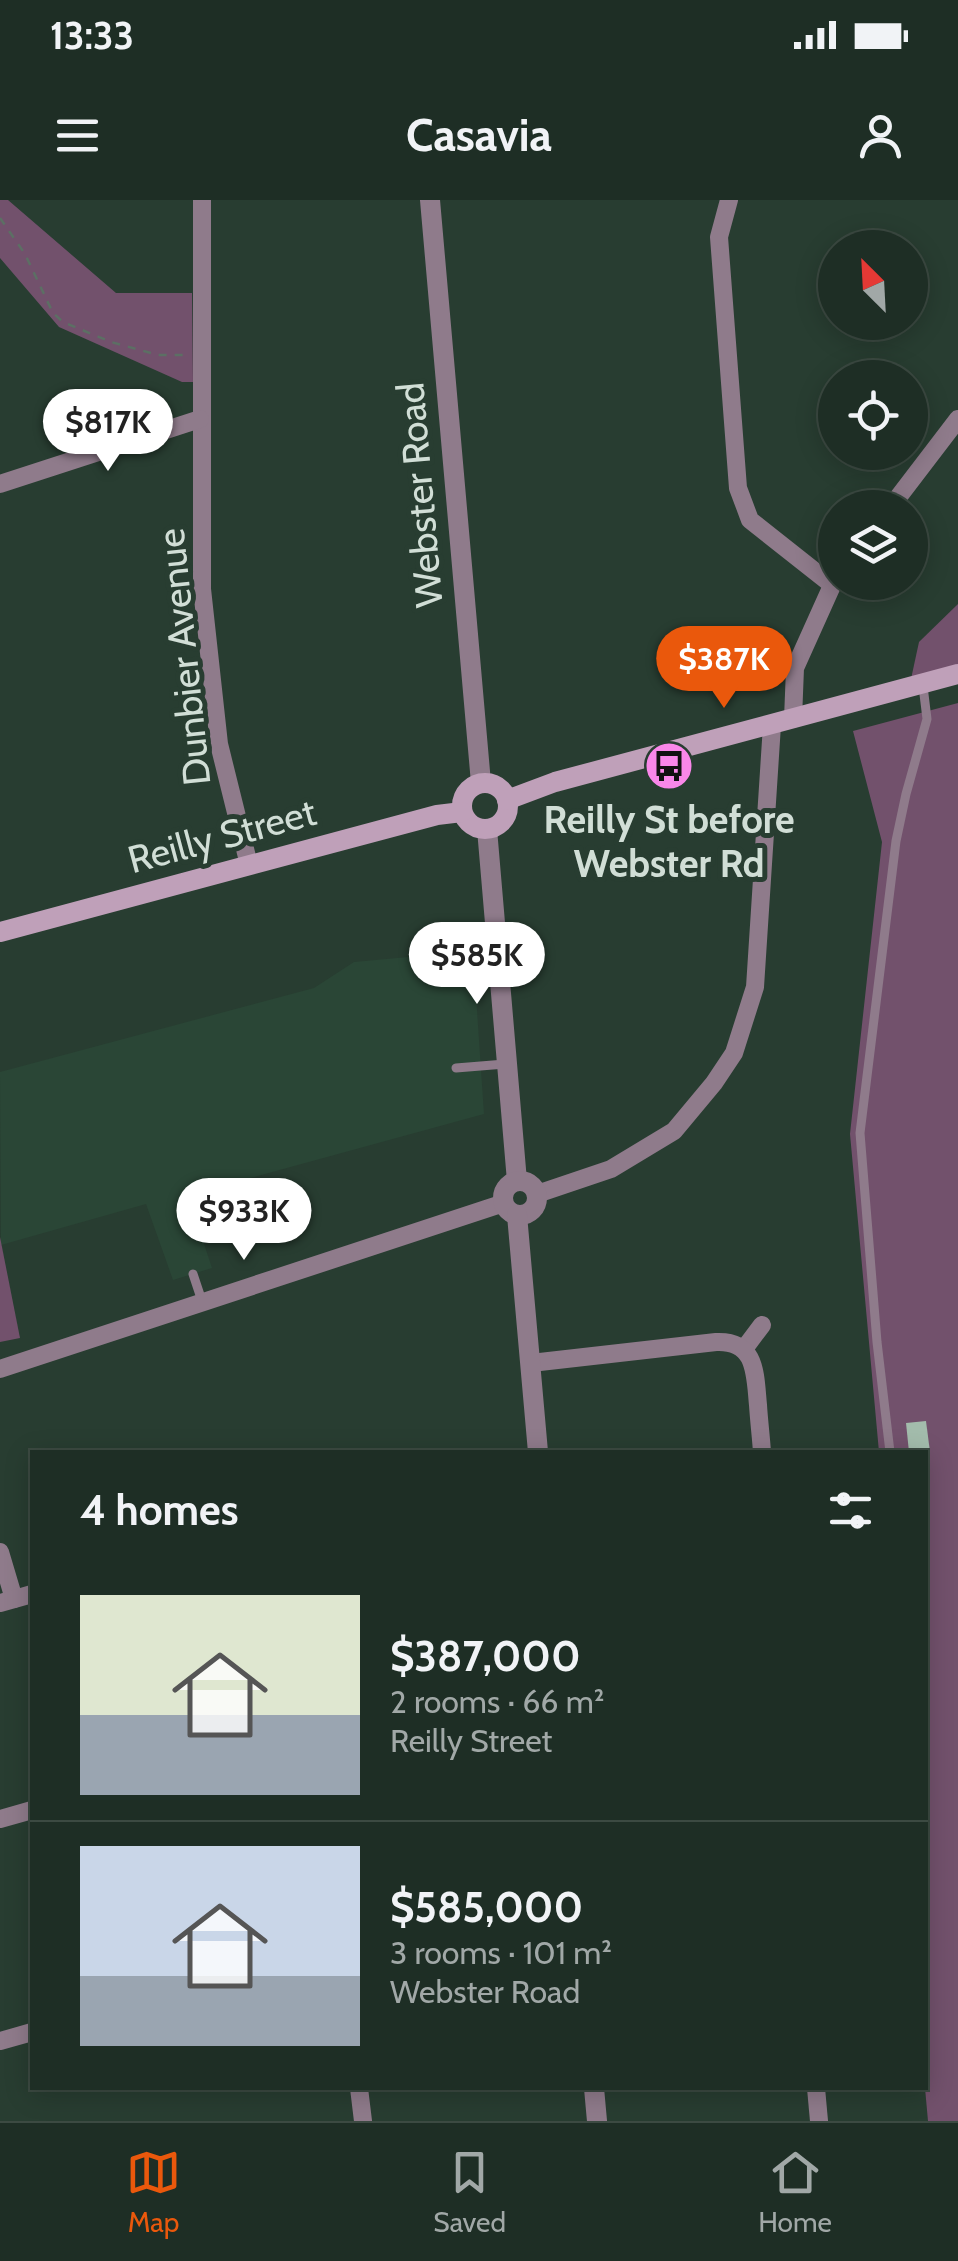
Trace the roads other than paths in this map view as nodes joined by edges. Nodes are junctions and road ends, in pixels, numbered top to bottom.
1 (202, 200) edge
2 (430, 200) edge
3 (729, 200) edge
4 (200, 419) junction
5 (958, 419) edge
6 (0, 484) edge
7 (904, 490) edge
8 (818, 571) edge
9 (825, 600) edge
10 (958, 674) edge
11 (922, 684) junction
12 (782, 722) junction
13 (481, 783) junction
14 (507, 800) junction
15 (462, 812) junction
16 (487, 830) junction
17 (248, 865) junction
18 (0, 932) edge
19 (507, 1064) junction
20 (456, 1068) dead end
21 (517, 1181) junction
22 (536, 1194) junction
23 (510, 1209) junction
24 (193, 1274) dead end
25 (202, 1301) junction
26 (762, 1325) dead end
27 (744, 1349) junction
28 (530, 1363) junction
29 (0, 1369) edge
30 (538, 1450) edge
31 (762, 1450) edge
32 (890, 1450) edge
33 (0, 1552) edge
34 (7, 1601) edge
35 (30, 1811) edge
36 (0, 1819) edge
37 (30, 2033) edge
38 (0, 2041) edge
39 (360, 2090) edge
40 (594, 2090) edge
41 (816, 2090) edge
42 (363, 2121) edge
43 (598, 2121) edge
44 (819, 2121) edge

1 - 4 street, Dunbier Avenue
2 - 13 street, Webster Road
3 - 8 street
4 - 6 street
4 - 17 street, Dunbier Avenue
5 - 7 street
9 - 12 street
10 - 11 main road
11 - 12 main road
11 - 32 lane
12 - 14 main road
12 - 22 street
13 - 14 main road
13 - 15 main road
14 - 16 main road
15 - 16 main road
15 - 17 main road, Reilly Street
16 - 19 street
17 - 18 main road, Reilly Street
19 - 20 lane
19 - 21 street
21 - 22 street
21 - 23 street
22 - 23 street
23 - 25 street
23 - 28 street
24 - 25 lane
25 - 29 street
26 - 27 street
27 - 28 street
27 - 31 street
28 - 30 street
33 - 34 street
35 - 36 street
37 - 38 street
39 - 42 street
40 - 43 street
41 - 44 street

